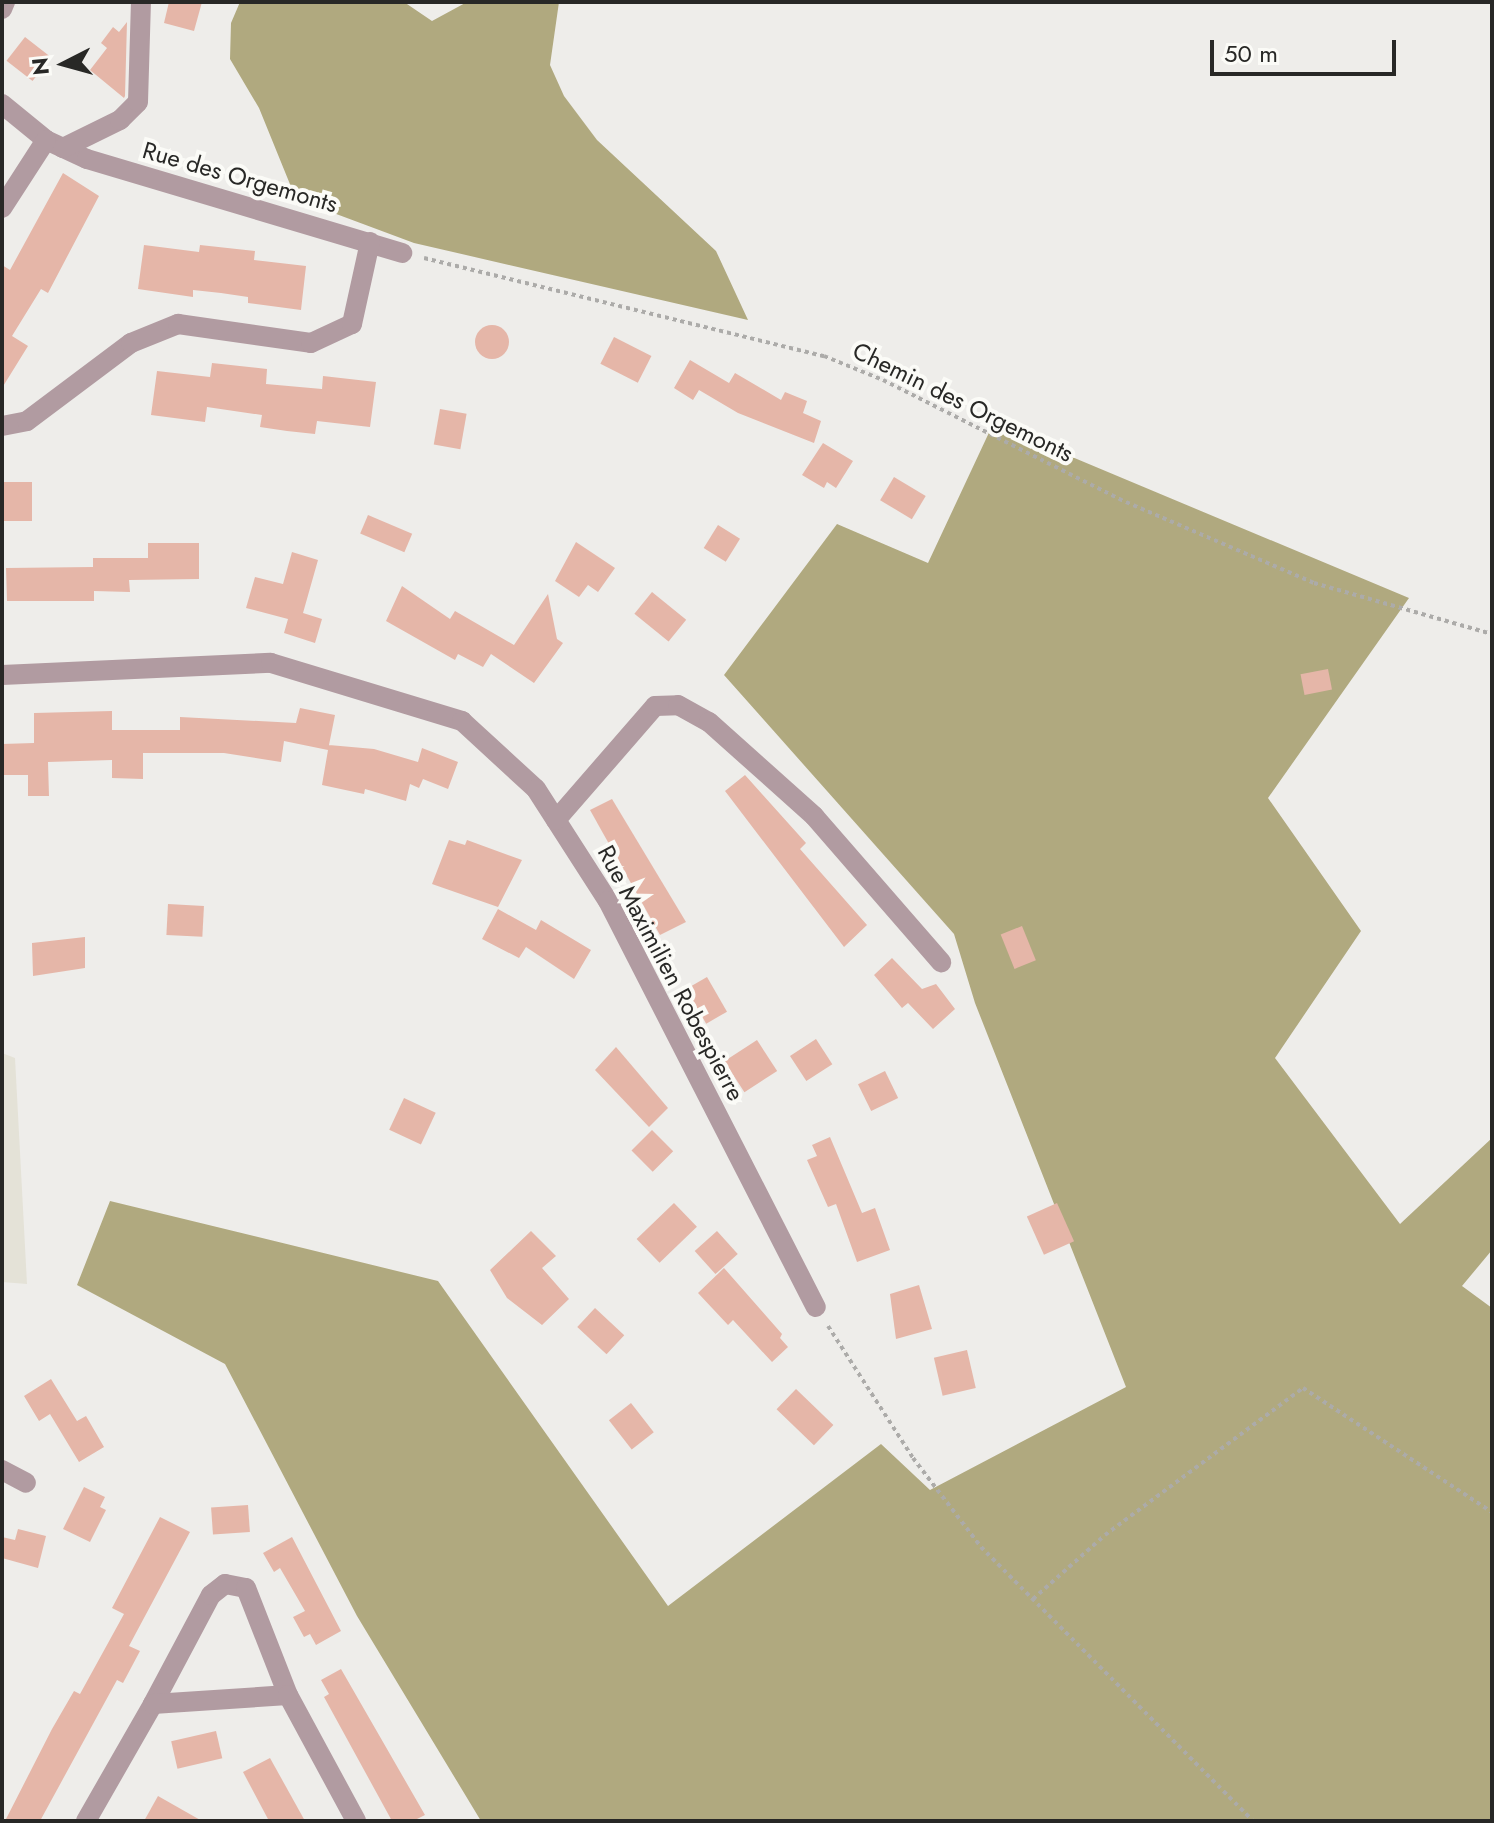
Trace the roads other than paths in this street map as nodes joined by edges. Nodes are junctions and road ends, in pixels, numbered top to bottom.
1 (5, 2) edge
2 (141, 2) edge
3 (2, 9) edge
4 (2, 104) edge
5 (55, 144) junction
6 (2, 208) edge
7 (370, 242) junction
8 (402, 253) road end
9 (2, 426) edge
10 (2, 675) edge
11 (556, 820) junction
12 (941, 962) dead end
13 (816, 1307) road end
14 (2, 1470) edge
15 (26, 1483) dead end
16 (288, 1695) junction
17 (153, 1704) junction
18 (86, 1821) edge
19 (356, 1821) edge

1 - 3 street
2 - 5 street, Rue des Orgemonts
4 - 5 street, Rue des Orgemonts
5 - 6 street
5 - 7 street, Rue des Orgemonts
7 - 8 street, Rue des Orgemonts
7 - 9 street
10 - 11 street, Rue Maximilien Robespierre
11 - 12 street
11 - 13 street, Rue Maximilien Robespierre
14 - 15 street
16 - 17 street
16 - 17 street
16 - 19 street
17 - 18 street

